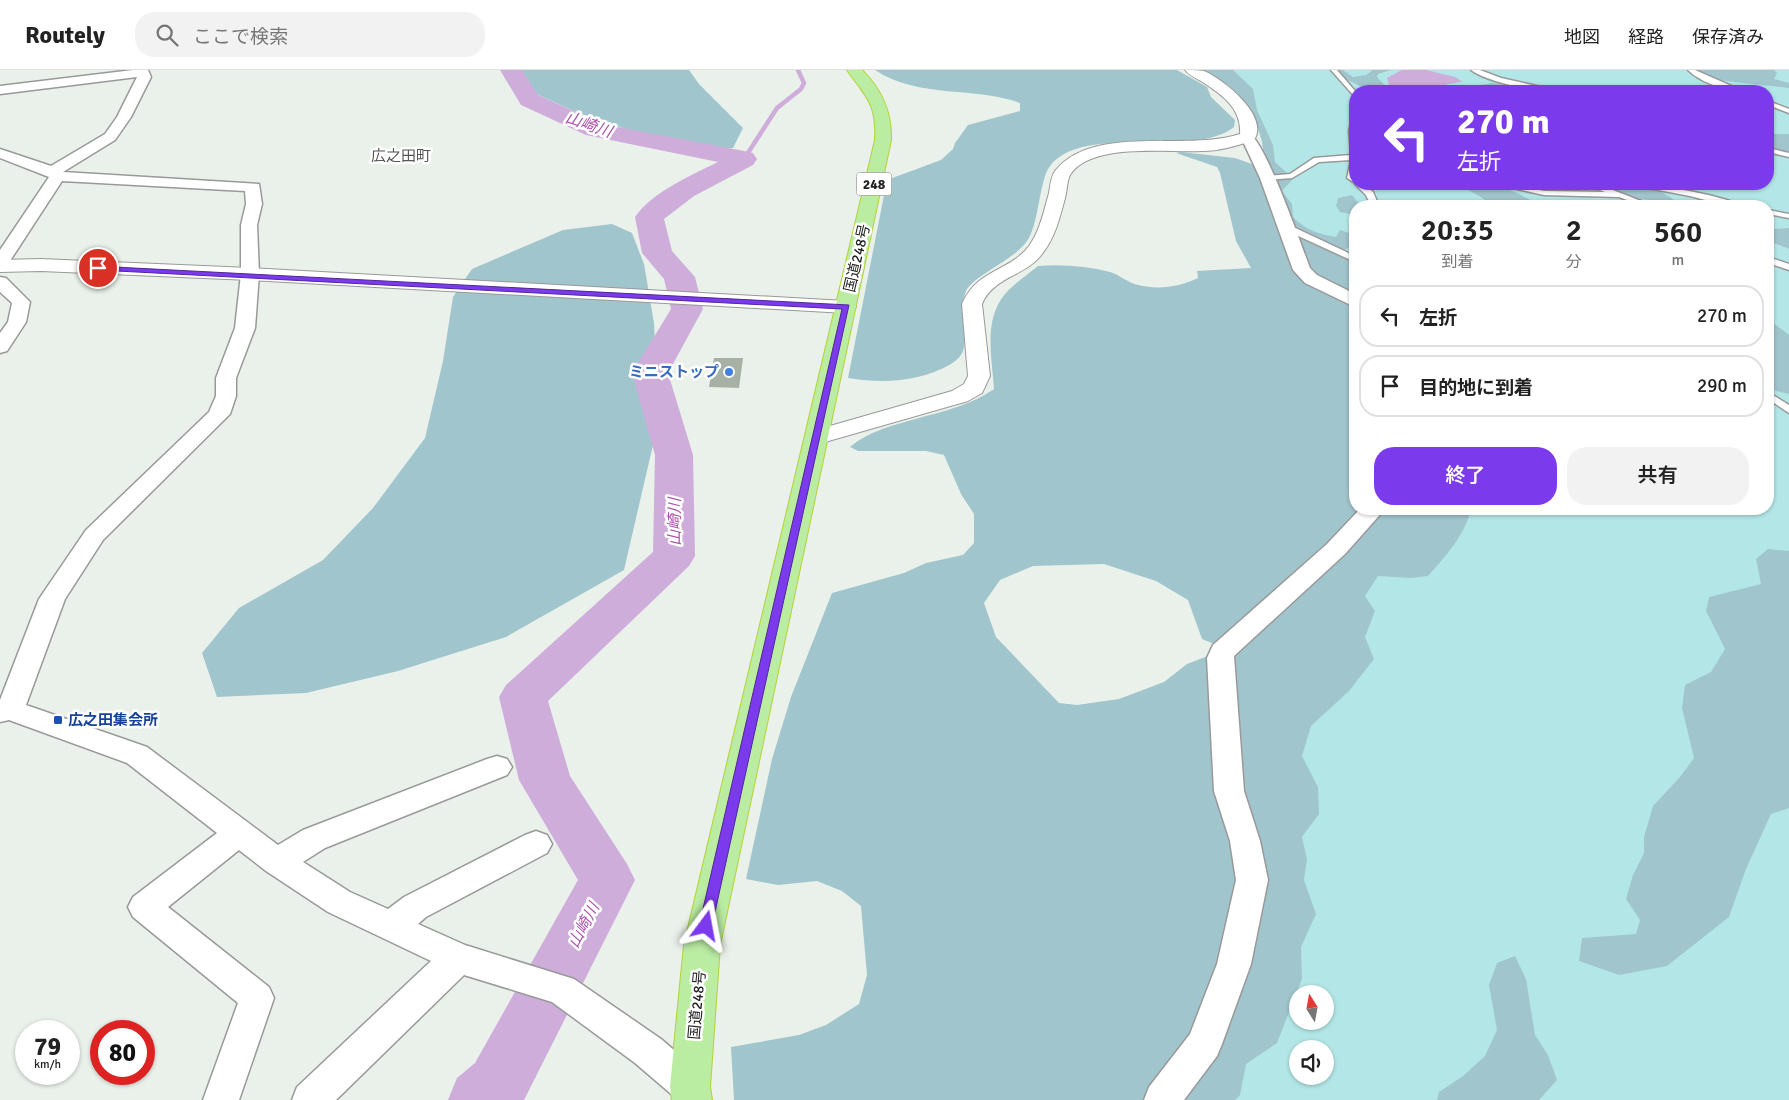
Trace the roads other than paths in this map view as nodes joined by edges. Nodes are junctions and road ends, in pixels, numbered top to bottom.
1 (854, 70) edge
2 (1192, 70) edge
3 (1334, 70) edge
4 (1474, 70) edge
5 (1691, 70) edge
6 (140, 71) edge
7 (16, 72) dead end
8 (1525, 85) edge
9 (1726, 85) edge
10 (1349, 88) edge
11 (6, 90) edge
12 (0, 100) edge
13 (1774, 105) edge
14 (1789, 111) edge
15 (1248, 137) junction
16 (1774, 151) edge
17 (0, 153) edge
18 (1789, 155) edge
19 (1349, 157) edge
20 (55, 174) junction
21 (1268, 178) junction
22 (1529, 190) edge
23 (1607, 190) edge
24 (1667, 190) edge
25 (1622, 195) junction
26 (1635, 200) edge
27 (1714, 200) edge
28 (1774, 213) edge
29 (1789, 216) edge
30 (1286, 227) junction
31 (1349, 256) edge
32 (1774, 262) edge
33 (0, 264) edge
34 (1789, 267) edge
35 (250, 274) junction
36 (0, 282) edge
37 (1349, 299) edge
38 (846, 306) junction
39 (0, 347) edge
40 (1774, 399) edge
41 (1789, 410) edge
42 (817, 437) junction
43 (1367, 515) edge
44 (5, 711) edge
45 (497, 767) dead end
46 (239, 833) junction
47 (536, 844) dead end
48 (277, 862) junction
49 (392, 926) junction
50 (458, 958) junction
51 (691, 1094) edge
52 (221, 1100) edge
53 (310, 1100) edge
54 (1162, 1100) edge

1 - 38 highway, 国道248号 / 248
2 - 15 street
3 - 10 lane
4 - 8 lane
5 - 9 lane
6 - 11 street
6 - 20 street
7 - 11 street
11 - 12 street
13 - 14 lane
15 - 21 street
15 - 42 street
16 - 18 lane
17 - 20 street
19 - 21 lane
20 - 33 street
20 - 35 street
21 - 30 street
22 - 25 lane
23 - 25 lane
24 - 27 lane
25 - 26 lane
28 - 29 lane
30 - 31 lane
30 - 37 street
32 - 34 lane
33 - 35 street
35 - 38 street
35 - 44 street
36 - 39 street
38 - 42 highway, 国道248号 / 248
40 - 41 lane
42 - 51 highway, 国道248号 / 248
43 - 54 street
44 - 46 street
45 - 48 street
46 - 48 street
46 - 52 street
47 - 49 street
48 - 49 street
49 - 50 street
50 - 51 street
50 - 53 street

